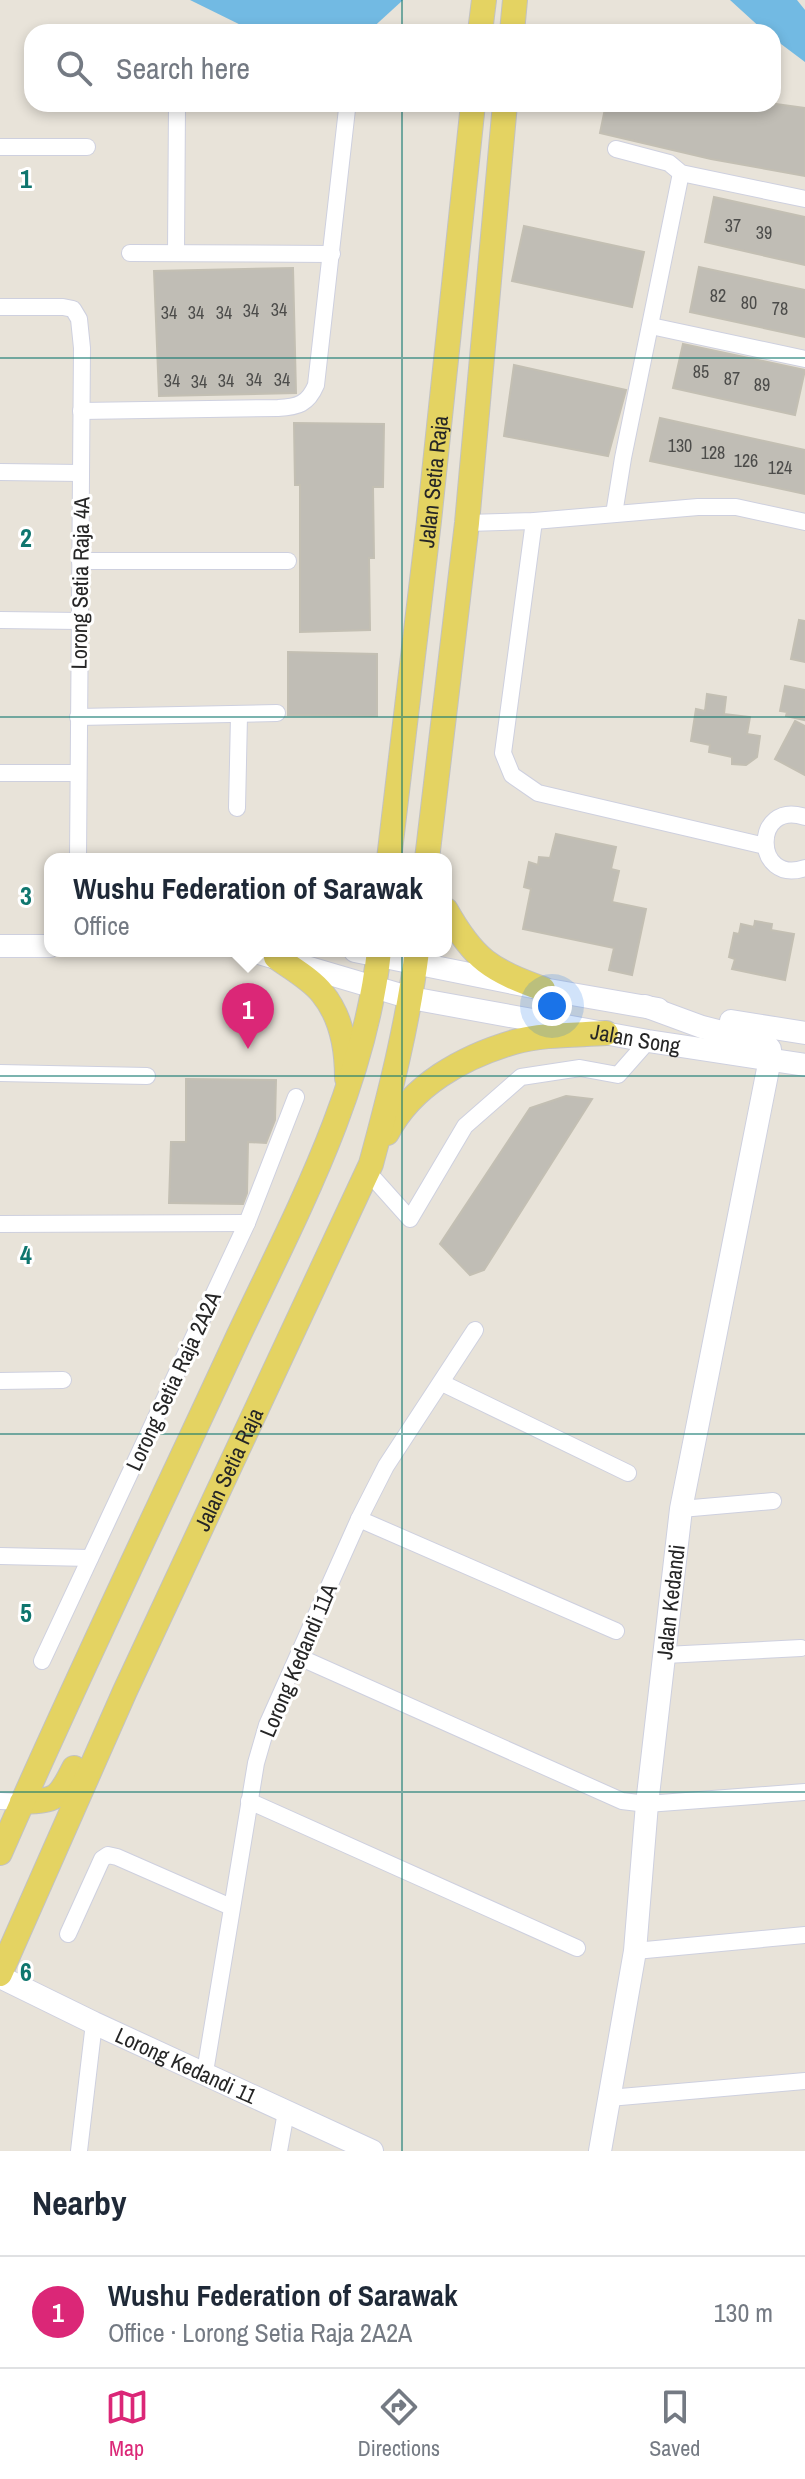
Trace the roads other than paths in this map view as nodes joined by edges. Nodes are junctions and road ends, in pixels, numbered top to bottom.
1 (484, 0) edge
2 (515, 0) edge
3 (481, 24) edge
4 (513, 24) edge
5 (177, 112) edge
6 (347, 112) edge
7 (472, 112) edge
8 (504, 112) edge
9 (0, 147) edge
10 (87, 147) dead end
11 (616, 149) dead end
12 (681, 173) junction
13 (805, 199) edge
14 (130, 253) dead end
15 (176, 253) junction
16 (332, 254) junction
17 (0, 307) edge
18 (651, 326) junction
19 (805, 359) edge
20 (81, 411) junction
21 (0, 472) edge
22 (81, 473) junction
23 (614, 514) junction
24 (534, 521) junction
25 (805, 522) edge
26 (467, 523) junction
27 (80, 561) junction
28 (288, 561) dead end
29 (0, 620) edge
30 (79, 621) junction
31 (277, 713) dead end
32 (239, 716) junction
33 (78, 717) junction
34 (0, 773) edge
35 (78, 773) junction
36 (237, 808) dead end
37 (394, 812) junction
38 (805, 817) edge
39 (432, 818) junction
40 (765, 846) junction
41 (78, 853) edge
42 (377, 853) edge
43 (390, 853) edge
44 (428, 853) edge
45 (436, 853) edge
46 (805, 868) edge
47 (452, 921) edge
48 (0, 946) edge
49 (44, 946) edge
50 (276, 957) joint
51 (379, 957) edge
52 (416, 957) edge
53 (374, 989) junction
54 (543, 989) junction
55 (411, 998) junction
56 (645, 1006) junction
57 (606, 1033) junction
58 (805, 1033) edge
59 (648, 1041) junction
60 (770, 1059) junction
61 (805, 1065) edge
62 (0, 1073) edge
63 (147, 1076) dead end
64 (296, 1097) dead end
65 (345, 1100) junction
66 (370, 1168) junction
67 (247, 1223) junction
68 (0, 1224) edge
69 (475, 1330) dead end
70 (63, 1380) dead end
71 (0, 1381) edge
72 (442, 1383) junction
73 (628, 1473) dead end
74 (773, 1501) dead end
75 (681, 1509) junction
76 (359, 1519) junction
77 (0, 1556) edge
78 (90, 1558) junction
79 (616, 1631) dead end
80 (801, 1648) dead end
81 (665, 1655) junction
82 (299, 1657) junction
83 (42, 1661) dead end
84 (125, 1691) junction
85 (805, 1792) edge
86 (11, 1801) edge
87 (249, 1801) junction
88 (647, 1804) junction
89 (0, 1853) edge
90 (231, 1907) junction
91 (68, 1934) dead end
92 (805, 1935) edge
93 (577, 1948) dead end
94 (635, 1951) junction
95 (0, 1975) edge
96 (94, 2023) junction
97 (205, 2072) junction
98 (805, 2081) edge
99 (609, 2098) junction
100 (286, 2112) junction
101 (79, 2151) edge
102 (279, 2151) edge
103 (372, 2151) edge
104 (600, 2151) edge

1 - 3 main road
2 - 4 main road
5 - 15 street
6 - 16 street
7 - 37 main road, Jalan Setia Raja
8 - 26 main road, Jalan Setia Raja
9 - 10 street
11 - 12 street
12 - 13 street
12 - 18 street
14 - 15 street
15 - 16 street
16 - 20 street
17 - 20 street, Lorong Setia Raja 4A
18 - 19 street
18 - 23 street
20 - 22 street, Lorong Setia Raja 4A
21 - 22 street
22 - 27 street, Lorong Setia Raja 4A
23 - 24 street
23 - 25 street
24 - 26 street
24 - 40 street
26 - 39 main road, Jalan Setia Raja
27 - 28 street
27 - 30 street, Lorong Setia Raja 4A
29 - 30 street
30 - 33 street, Lorong Setia Raja 4A
31 - 32 street
32 - 33 street
32 - 36 street
33 - 35 street, Lorong Setia Raja 4A
34 - 35 street
35 - 41 street, Lorong Setia Raja 4A
37 - 42 main road
37 - 43 main road, Jalan Setia Raja
38 - 40 street
39 - 44 main road, Jalan Setia Raja
39 - 45 main road
40 - 46 street
47 - 54 main road
48 - 49 street
50 - 53 street, Jalan Song
50 - 65 main road
51 - 53 main road
52 - 54 street, Jalan Song
52 - 55 main road, Jalan Setia Raja
53 - 55 street, Jalan Song
53 - 65 main road
54 - 56 street, Jalan Song
55 - 57 street, Jalan Song
55 - 66 main road, Jalan Setia Raja
56 - 58 street, Jalan Song
56 - 60 street
57 - 59 street, Jalan Song
57 - 66 main road
59 - 60 street, Jalan Song
59 - 66 street
60 - 61 street, Jalan Song
60 - 75 street, Jalan Kedandi
62 - 63 street
64 - 67 street, Lorong Setia Raja 2A2A
65 - 86 main road
66 - 84 main road, Jalan Setia Raja
67 - 68 street
67 - 78 street, Lorong Setia Raja 2A2A
69 - 72 street, Lorong Kedandi 11A
70 - 71 street
72 - 73 street
72 - 76 street, Lorong Kedandi 11A
74 - 75 street
75 - 81 street, Jalan Kedandi
76 - 79 street
76 - 82 street, Lorong Kedandi 11A
77 - 78 street
78 - 83 street, Lorong Setia Raja 2A2A
80 - 81 street
81 - 88 street, Jalan Kedandi
82 - 87 street, Lorong Kedandi 11A
82 - 88 street
84 - 86 main road
84 - 95 main road, Jalan Setia Raja
85 - 88 street
86 - 89 main road
87 - 90 street, Lorong Kedandi 11A
87 - 93 street
88 - 94 street, Jalan Kedandi
90 - 91 street
90 - 97 street, Lorong Kedandi 11A
92 - 94 street
94 - 99 street, Jalan Kedandi
95 - 96 street, Lorong Kedandi 11
96 - 97 street, Lorong Kedandi 11
96 - 101 street
97 - 100 street, Lorong Kedandi 11
98 - 99 street
99 - 104 street, Jalan Kedandi
100 - 102 street
100 - 103 street, Lorong Kedandi 11

